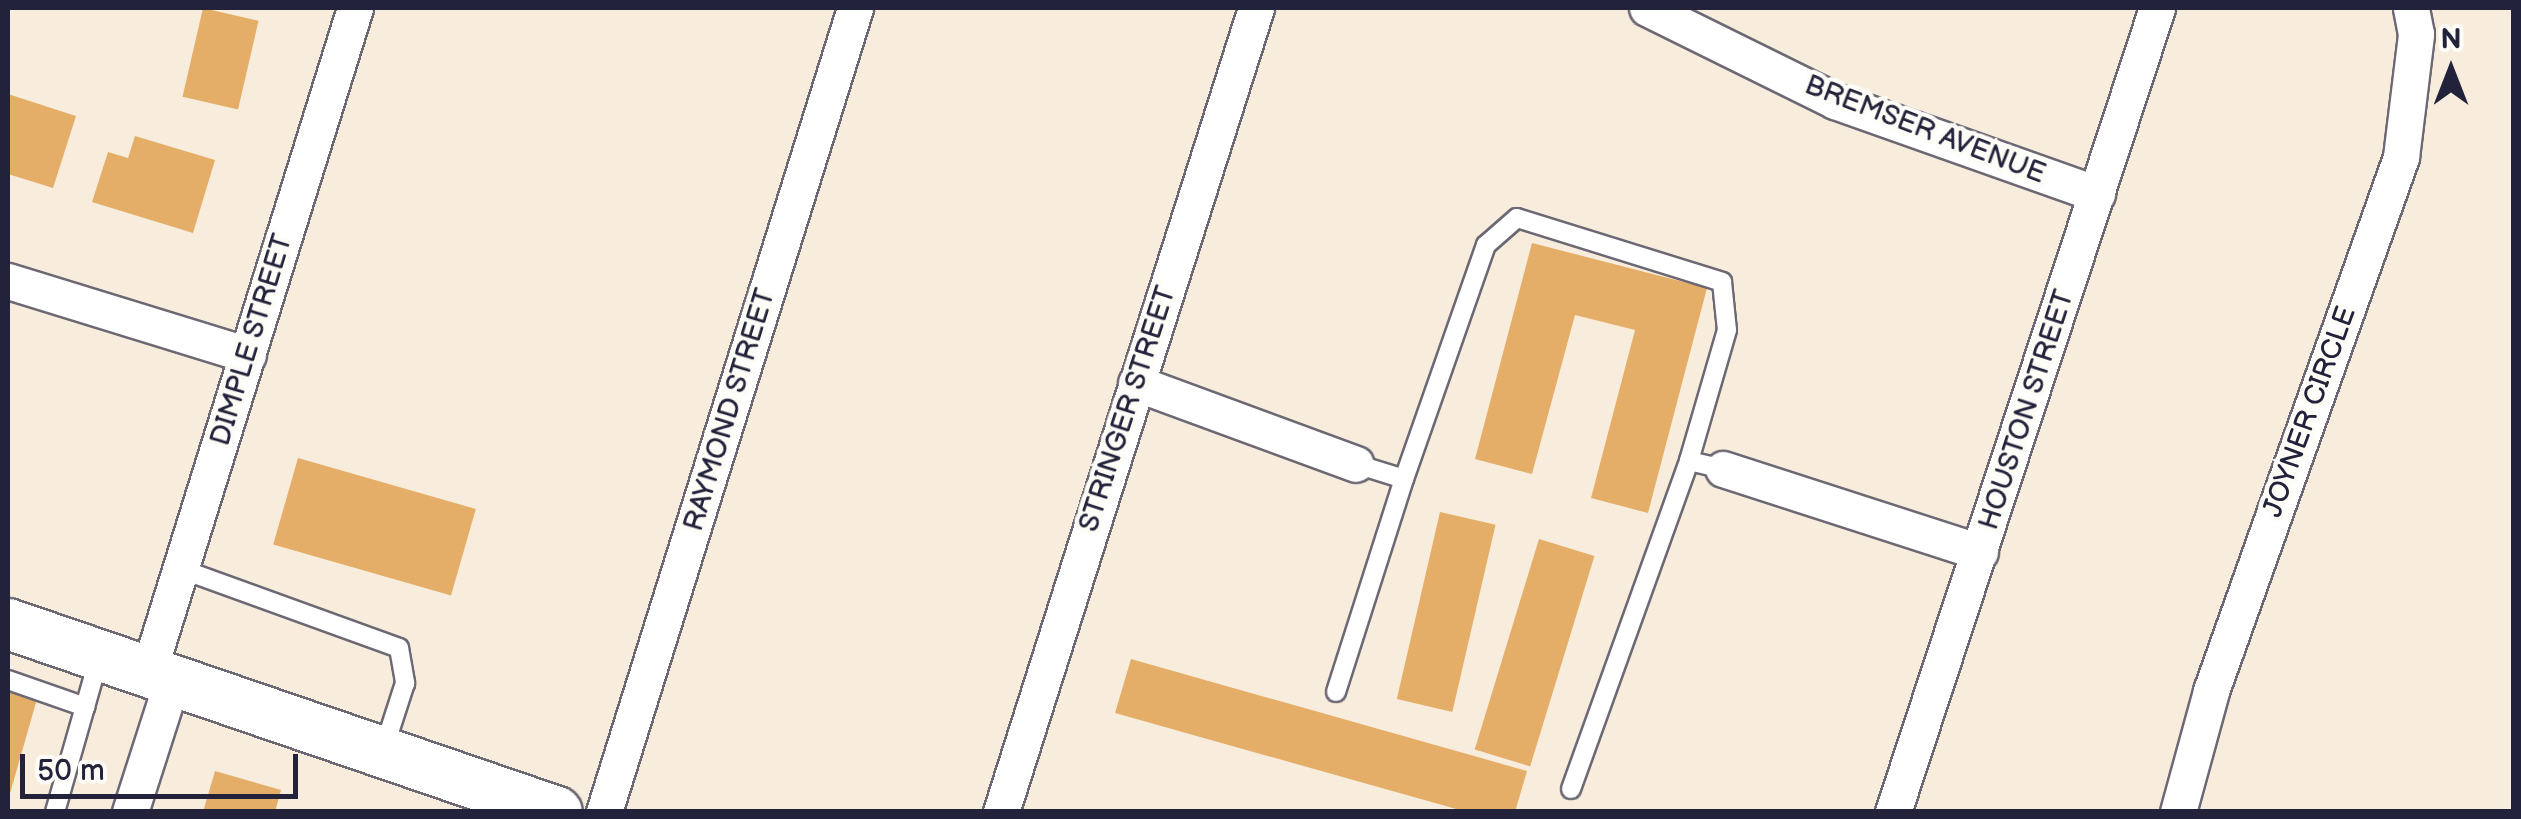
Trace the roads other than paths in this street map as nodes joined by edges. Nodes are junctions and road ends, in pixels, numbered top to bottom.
1 (355, 8) edge
2 (856, 8) edge
3 (1256, 8) edge
4 (1646, 8) edge
5 (2158, 8) edge
6 (2411, 8) edge
7 (2097, 194) junction
8 (8, 282) edge
9 (248, 356) junction
10 (1136, 382) junction
11 (1356, 464) joint
12 (1706, 465) junction
13 (1404, 479) junction
14 (1980, 552) junction
15 (181, 569) junction
16 (8, 624) edge
17 (99, 658) junction
18 (160, 677) junction
19 (8, 680) edge
20 (1336, 692) dead end
21 (85, 707) junction
22 (383, 753) junction
23 (1571, 789) dead end
24 (472, 798) edge
25 (54, 812) edge
26 (130, 812) edge
27 (557, 812) edge
28 (604, 812) edge
29 (1001, 812) edge
30 (1893, 812) edge
31 (2178, 812) edge

1 - 9 street, DIMPLE STREET
2 - 28 street, RAYMOND STREET
3 - 10 street, STRINGER STREET
4 - 7 street, BREMSER AVENUE
5 - 7 street, HOUSTON STREET
6 - 31 street, JOYNER CIRCLE
7 - 14 street, HOUSTON STREET
8 - 9 street
9 - 15 street, DIMPLE STREET
10 - 11 street
10 - 29 street, STRINGER STREET
11 - 13 lane
12 - 13 lane
12 - 14 street
12 - 23 lane
13 - 20 lane
14 - 30 street, HOUSTON STREET
15 - 18 street, DIMPLE STREET
15 - 22 lane
16 - 17 street
17 - 18 street
17 - 21 lane
18 - 22 street
18 - 26 street, DIMPLE STREET
19 - 21 lane
21 - 25 lane
22 - 24 street
24 - 27 street

